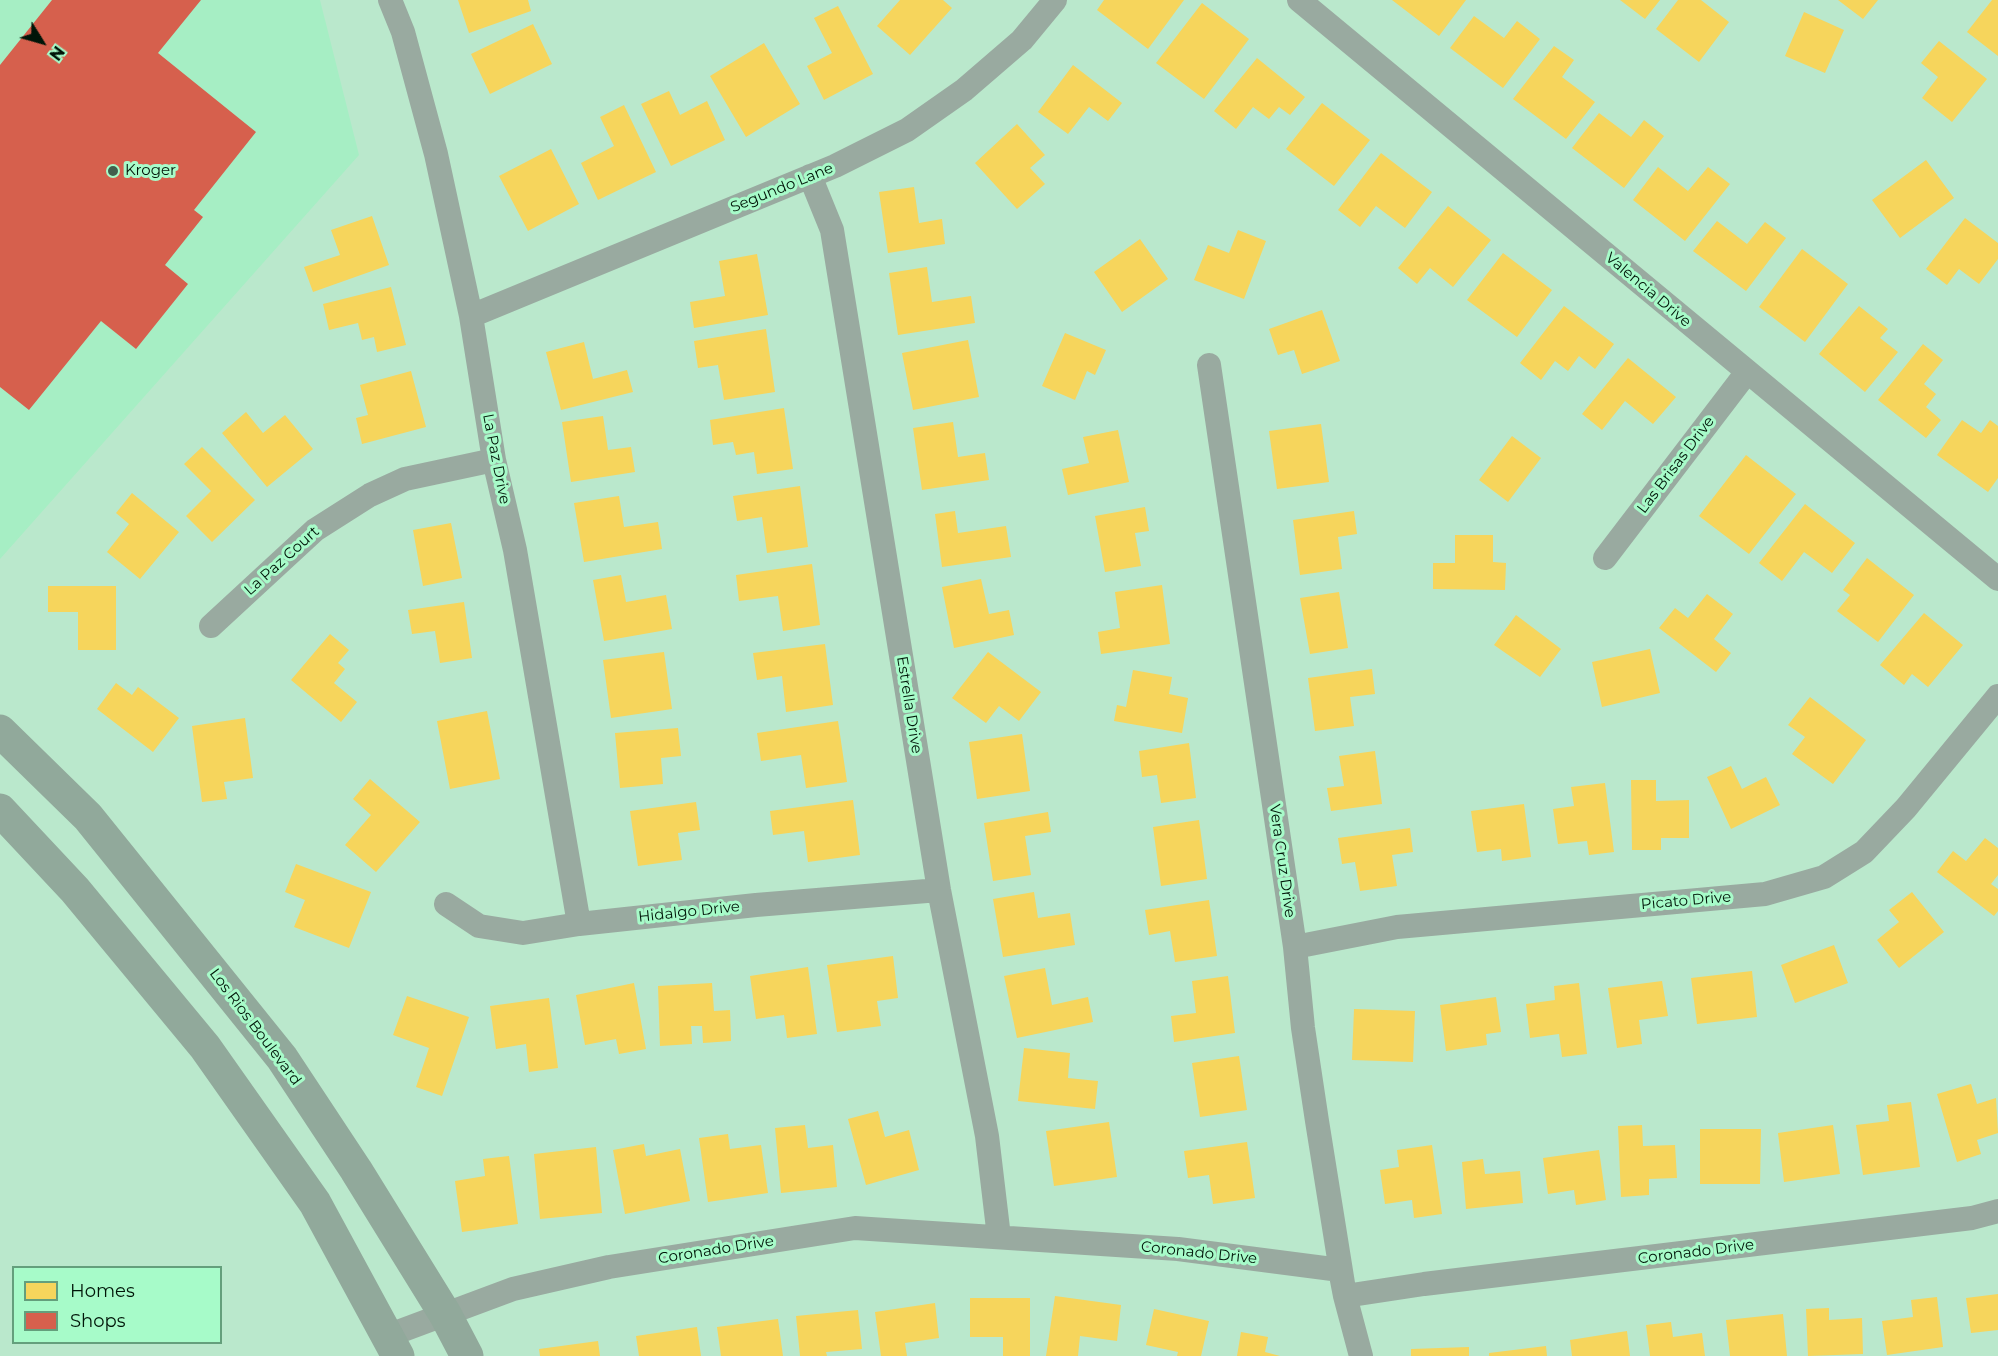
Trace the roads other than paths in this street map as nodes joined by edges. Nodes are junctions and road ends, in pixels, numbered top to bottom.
1 (390, 0) edge
2 (1055, 0) edge
3 (1299, 0) edge
4 (810, 176) junction
5 (471, 316) junction
6 (1209, 365) dead end
7 (1748, 372) junction
8 (494, 460) junction
9 (1605, 558) dead end
10 (1998, 579) edge
11 (211, 626) dead end
12 (1998, 696) edge
13 (0, 732) edge
14 (0, 810) edge
15 (939, 890) junction
16 (446, 904) dead end
17 (579, 924) junction
18 (1295, 947) junction
19 (1998, 1211) edge
20 (999, 1237) junction
21 (1345, 1296) junction
22 (445, 1314) junction
23 (393, 1346) edge
24 (467, 1356) edge
25 (1361, 1356) edge

1 - 5 street, La Paz Drive
2 - 4 street, Segundo Lane
3 - 7 street, Valencia Drive
4 - 5 street, Segundo Lane
4 - 15 street, Estrella Drive
5 - 8 street, La Paz Drive
6 - 18 street, Vera Cruz Drive
7 - 9 street, Las Brisas Drive
7 - 10 street, Valencia Drive
8 - 11 street, La Paz Court
8 - 17 street, La Paz Drive
12 - 18 street, Picato Drive
13 - 22 main road, Los Rios Boulevard
14 - 23 main road
15 - 17 street, Hidalgo Drive
15 - 20 street, Estrella Drive
16 - 17 street, Hidalgo Drive
18 - 21 street, Vera Cruz Drive
19 - 21 street, Coronado Drive
20 - 21 street, Coronado Drive
20 - 22 street, Coronado Drive
21 - 25 street, Vera Cruz Drive
22 - 23 street, Coronado Drive
22 - 24 main road, Los Rios Boulevard

